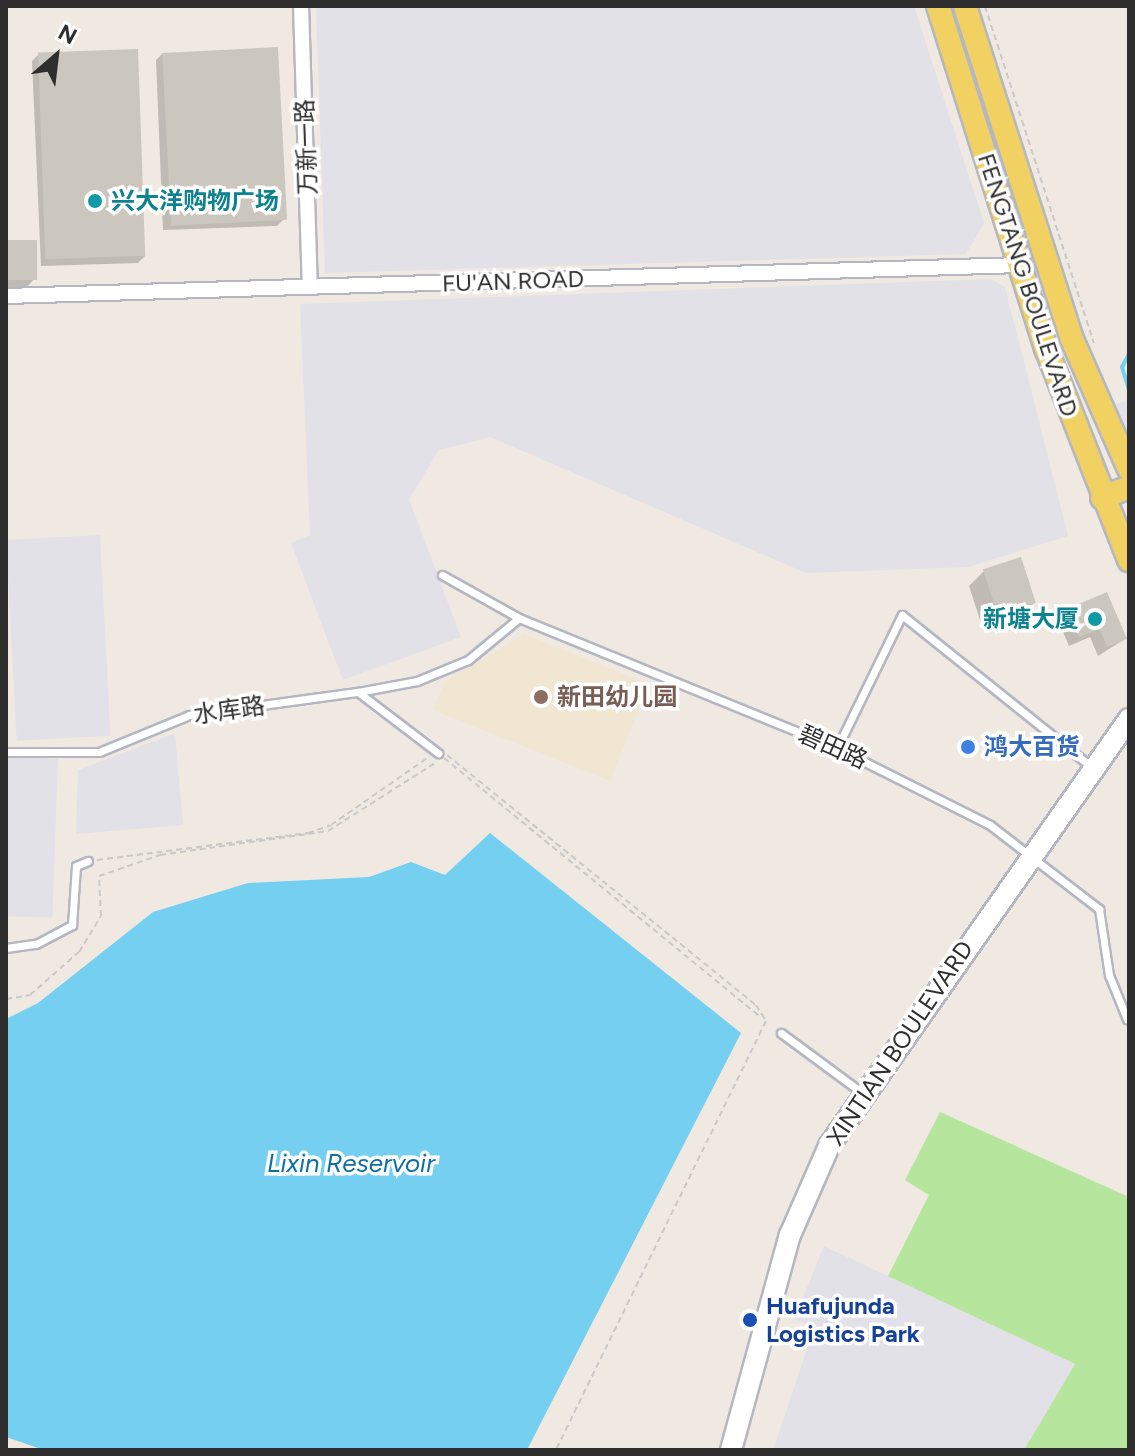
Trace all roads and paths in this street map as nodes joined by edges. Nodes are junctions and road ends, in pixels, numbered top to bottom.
1 (301, 6) edge
2 (938, 6) edge
3 (965, 6) edge
4 (985, 6) edge
5 (1020, 265) junction
6 (310, 287) junction
7 (6, 296) edge
8 (1095, 346) dead end
9 (1129, 469) edge
10 (1129, 487) edge
11 (1102, 498) junction
12 (1129, 560) edge
13 (442, 575) dead end
14 (519, 618) junction
15 (358, 692) junction
16 (1129, 719) edge
17 (837, 748) junction
18 (6, 752) edge
19 (441, 755) junction
20 (1093, 768) junction
21 (1031, 855) junction
22 (88, 861) joint
23 (6, 948) edge
24 (6, 999) edge
25 (1127, 1019) dead end
26 (766, 1021) junction
27 (781, 1033) joint
28 (861, 1092) junction
29 (556, 1450) edge
30 (731, 1450) edge

1 - 6 street, 万新一路
2 - 5 main road, FENGTANG BOULEVARD
3 - 9 main road, FENGTANG BOULEVARD
4 - 8 path
5 - 6 street, FU'AN ROAD
5 - 11 main road, FENGTANG BOULEVARD
6 - 7 street, FU'AN ROAD
10 - 11 main road
11 - 12 main road, FENGTANG BOULEVARD
13 - 14 lane, 碧田路
14 - 15 lane, 水库路
14 - 17 lane, 碧田路
15 - 18 lane, 水库路
15 - 19 lane
16 - 20 street, XINTIAN BOULEVARD
17 - 20 lane
17 - 21 lane, 碧田路
19 - 22 path
19 - 24 path
19 - 26 path
19 - 26 path
20 - 21 street, XINTIAN BOULEVARD
21 - 25 lane, 碧田路
21 - 28 street, XINTIAN BOULEVARD
22 - 23 lane
26 - 27 path
26 - 29 path
27 - 28 lane
28 - 30 street, XINTIAN BOULEVARD

